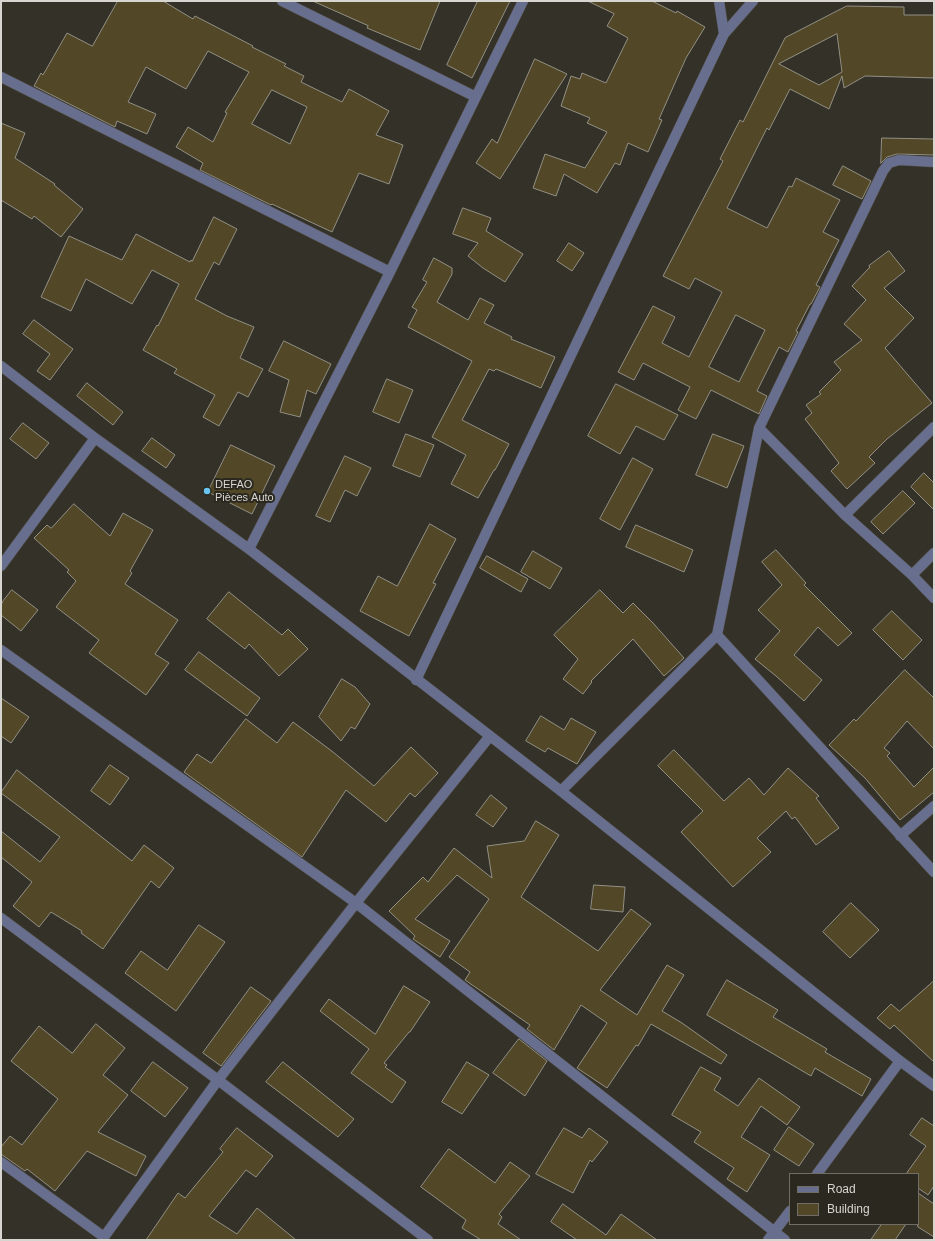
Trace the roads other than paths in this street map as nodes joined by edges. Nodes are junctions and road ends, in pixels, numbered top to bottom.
1 (282, 1) edge
2 (523, 1) edge
3 (719, 1) edge
4 (753, 1) edge
5 (724, 34) junction
6 (1, 76) edge
7 (476, 97) junction
8 (934, 162) edge
9 (390, 272) junction
10 (1, 366) edge
11 (758, 428) junction
12 (934, 428) edge
13 (95, 438) junction
14 (845, 515) junction
15 (249, 549) junction
16 (934, 553) edge
17 (1, 566) edge
18 (912, 575) junction
19 (934, 598) edge
20 (717, 635) junction
21 (1, 650) edge
22 (416, 680) junction
23 (490, 736) junction
24 (561, 791) junction
25 (934, 806) edge
26 (900, 836) junction
27 (934, 872) edge
28 (356, 903) junction
29 (1, 918) edge
30 (900, 1061) junction
31 (218, 1080) junction
32 (934, 1086) edge
33 (1, 1162) edge
34 (818, 1173) edge
35 (789, 1212) edge
36 (771, 1236) edge
37 (106, 1238) edge
38 (428, 1240) edge
39 (784, 1240) edge

1 - 7 street
2 - 7 street
3 - 5 street
4 - 5 street
5 - 22 street
6 - 9 street
7 - 9 street
8 - 11 street
9 - 15 street
10 - 13 street
11 - 14 street
11 - 20 street
12 - 14 street
13 - 15 street
13 - 17 street
14 - 18 street
15 - 22 street
16 - 18 street
18 - 19 street
20 - 24 street
20 - 26 street
21 - 28 street
22 - 23 street
23 - 24 street
23 - 28 street
24 - 30 street
25 - 26 street
26 - 27 street
28 - 31 street
28 - 36 street
29 - 31 street
30 - 32 street
30 - 34 street
31 - 37 street
31 - 38 street
33 - 37 street
35 - 36 street
36 - 39 street

